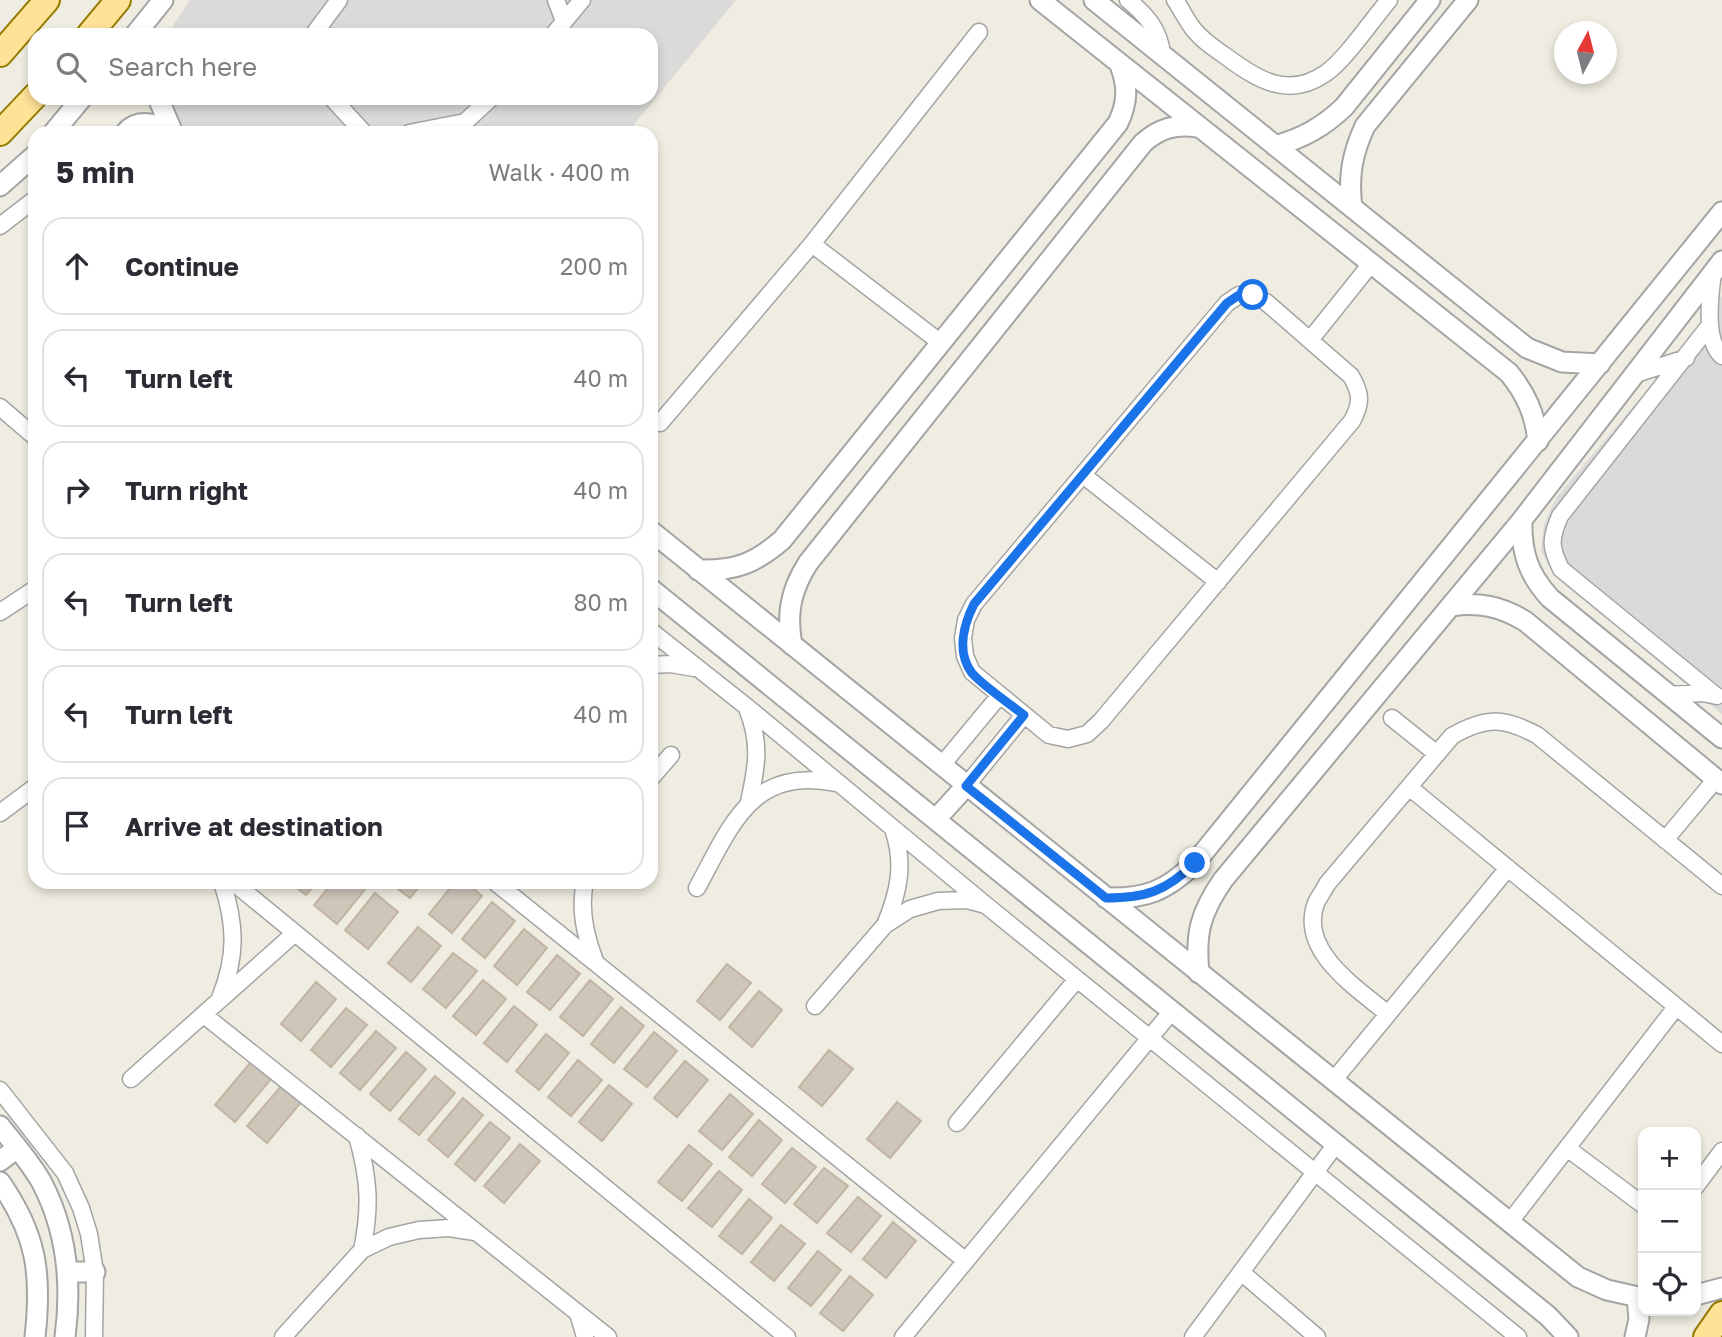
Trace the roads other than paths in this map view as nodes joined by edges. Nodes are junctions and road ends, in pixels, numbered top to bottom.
1 (47, 0) edge
2 (118, 0) edge
3 (163, 0) edge
4 (339, 0) edge
5 (556, 0) edge
6 (582, 0) edge
7 (1040, 0) edge
8 (1094, 0) edge
9 (1128, 0) edge
10 (1175, 0) edge
11 (1389, 0) edge
12 (1430, 0) edge
13 (1468, 0) edge
14 (564, 21) junction
15 (149, 27) edge
16 (95, 28) edge
17 (318, 28) edge
18 (558, 28) edge
19 (979, 32) dead end
20 (0, 54) edge
21 (1162, 54) junction
22 (1120, 65) junction
23 (28, 103) edge
24 (76, 105) edge
25 (161, 105) edge
26 (338, 105) edge
27 (484, 105) edge
28 (59, 126) edge
29 (134, 126) edge
30 (158, 126) edge
31 (170, 126) edge
32 (358, 126) edge
33 (464, 126) edge
34 (1197, 127) junction
35 (0, 133) edge
36 (1275, 146) junction
37 (28, 163) edge
38 (0, 186) edge
39 (28, 204) edge
40 (1352, 207) junction
41 (1722, 212) edge
42 (0, 226) edge
43 (812, 244) junction
44 (1370, 265) junction
45 (1717, 267) edge
46 (1710, 325) junction
47 (1310, 340) junction
48 (941, 343) junction
49 (1719, 353) edge
50 (1687, 357) junction
51 (1600, 364) junction
52 (1636, 374) junction
53 (0, 407) edge
54 (660, 423) dead end
55 (28, 431) edge
56 (1538, 441) junction
57 (1083, 475) junction
58 (1522, 520) junction
59 (658, 537) edge
60 (698, 569) junction
61 (1218, 582) junction
62 (28, 594) edge
63 (658, 595) edge
64 (1451, 606) junction
65 (0, 612) edge
66 (658, 637) edge
67 (792, 645) junction
68 (658, 665) edge
69 (697, 668) junction
70 (999, 695) junction
71 (1668, 695) junction
72 (1719, 697) edge
73 (747, 707) junction
74 (1024, 715) junction
75 (1392, 718) dead end
76 (1722, 738) edge
77 (1437, 754) junction
78 (671, 755) dead end
79 (942, 766) junction
80 (658, 770) edge
81 (1719, 781) edge
82 (838, 784) junction
83 (966, 786) junction
84 (1409, 787) junction
85 (28, 792) edge
86 (749, 802) junction
87 (0, 813) edge
88 (936, 819) junction
89 (892, 828) junction
90 (1665, 840) junction
91 (1508, 869) junction
92 (1722, 886) edge
93 (697, 888) dead end
94 (224, 889) edge
95 (242, 889) edge
96 (504, 889) edge
97 (584, 889) edge
98 (1106, 898) junction
99 (988, 906) junction
100 (885, 925) junction
101 (295, 933) junction
102 (595, 963) junction
103 (1199, 974) junction
104 (1077, 979) junction
105 (218, 1003) junction
106 (815, 1006) dead end
107 (1676, 1007) junction
108 (1172, 1011) junction
109 (1388, 1014) junction
110 (204, 1015) junction
111 (1149, 1038) junction
112 (1722, 1044) edge
113 (131, 1079) dead end
114 (1333, 1081) junction
115 (0, 1090) edge
116 (957, 1123) dead end
117 (0, 1126) edge
118 (357, 1136) junction
119 (1336, 1144) junction
120 (17, 1148) junction
121 (1567, 1148) junction
122 (1722, 1151) edge
123 (0, 1161) edge
124 (1314, 1173) junction
125 (1701, 1179) edge
126 (0, 1182) edge
127 (1638, 1201) edge
128 (1509, 1223) junction
129 (477, 1233) junction
130 (362, 1250) junction
131 (966, 1261) junction
132 (68, 1272) junction
133 (96, 1272) junction
134 (1241, 1272) junction
135 (1722, 1287) edge
136 (1701, 1294) edge
137 (1638, 1297) edge
138 (578, 1313) junction
139 (1722, 1314) edge
140 (1639, 1316) edge
141 (35, 1337) edge
142 (65, 1337) edge
143 (94, 1337) edge
144 (283, 1337) edge
145 (585, 1337) edge
146 (608, 1337) edge
147 (787, 1337) edge
148 (902, 1337) edge
149 (1193, 1337) edge
150 (1317, 1337) edge
151 (1518, 1337) edge
152 (1568, 1337) edge
153 (1635, 1337) edge
154 (1706, 1337) edge

1 - 20 main road
2 - 16 main road
3 - 15 street
4 - 17 street
5 - 14 street
6 - 14 street
7 - 22 street
8 - 21 street
9 - 21 street
10 - 11 street
12 - 36 street
13 - 40 street
14 - 18 street
19 - 43 street
21 - 36 street
22 - 34 street
22 - 48 street
23 - 35 main road
24 - 28 street
25 - 31 street
26 - 32 street
27 - 33 street
29 - 30 street
34 - 44 street
34 - 67 street
36 - 40 street
37 - 38 street
39 - 42 street
40 - 51 street
41 - 51 street
43 - 48 street
43 - 54 street
44 - 47 street
44 - 56 street
45 - 46 street
45 - 52 street
46 - 49 street
46 - 50 street
47 - 57 street
47 - 61 street
48 - 60 street
49 - 50 street
50 - 52 street
50 - 72 street
51 - 56 street
52 - 58 street
53 - 55 street
56 - 98 street
57 - 61 street
57 - 70 street
58 - 64 street
58 - 71 street
59 - 60 street
60 - 67 street
61 - 74 street
62 - 65 street
63 - 88 street
64 - 81 street
64 - 103 street
66 - 69 street
67 - 79 street
68 - 69 street
69 - 73 street
70 - 74 street
70 - 79 street
71 - 72 street
71 - 76 street
73 - 82 street
73 - 86 street
74 - 83 street
75 - 77 street
77 - 84 street
77 - 90 street
78 - 80 street
79 - 83 street
81 - 90 street
82 - 86 street
82 - 89 street
83 - 88 street
83 - 98 street
84 - 91 street
84 - 109 street
85 - 87 street
86 - 93 street
88 - 108 street
89 - 99 street
89 - 100 street
90 - 92 street
91 - 107 street
91 - 109 street
94 - 105 street
95 - 101 street
96 - 102 street
97 - 102 street
98 - 103 street
99 - 100 street
99 - 104 street
100 - 106 street
101 - 105 street
101 - 147 street
102 - 131 street
103 - 114 street
104 - 111 street
104 - 116 street
105 - 110 street
107 - 112 street
107 - 121 street
108 - 111 street
108 - 119 street
109 - 114 street
110 - 113 street
110 - 118 street
111 - 124 street
111 - 131 street
114 - 128 street
115 - 133 street
117 - 120 street
118 - 129 street
118 - 130 street
119 - 124 street
119 - 152 street
120 - 123 street
120 - 132 street
121 - 127 street
121 - 128 street
122 - 125 street
124 - 134 street
124 - 151 street
126 - 141 street
128 - 137 street
129 - 130 street
129 - 138 street
130 - 144 street
131 - 148 street
132 - 133 street
132 - 142 street
133 - 143 street
134 - 149 street
134 - 150 street
135 - 136 street
138 - 145 street
138 - 146 street
139 - 154 main road
140 - 153 street

